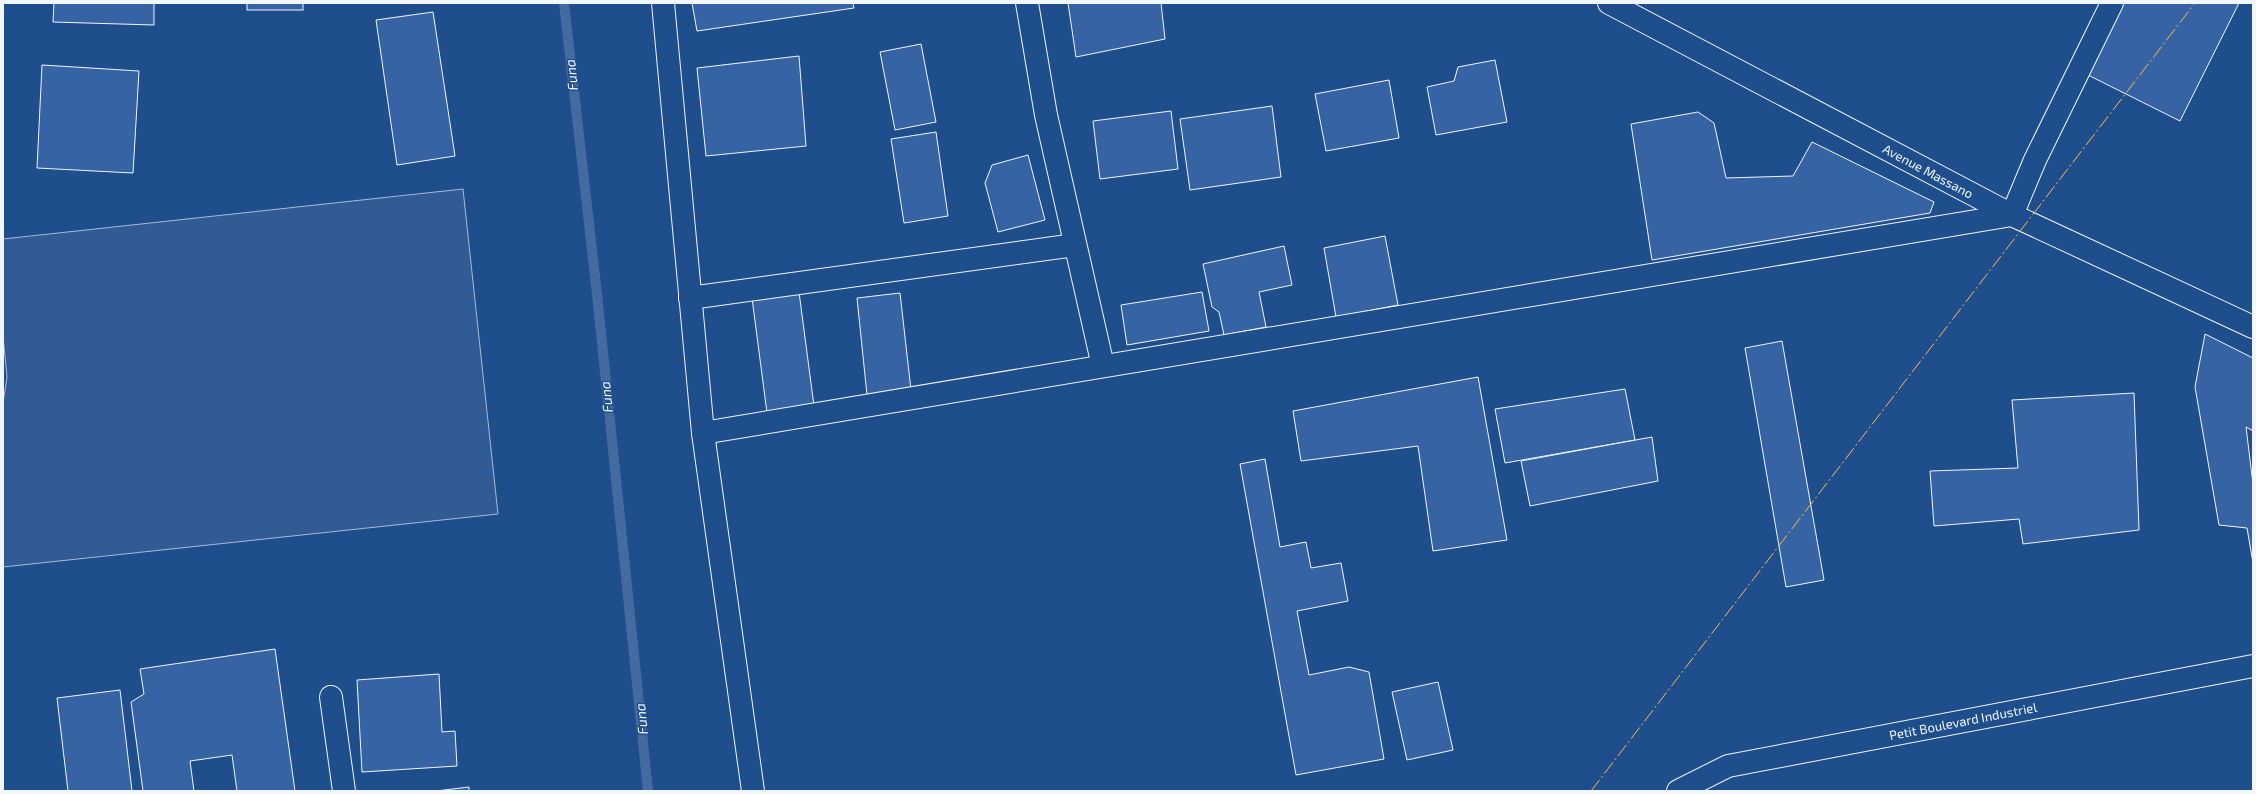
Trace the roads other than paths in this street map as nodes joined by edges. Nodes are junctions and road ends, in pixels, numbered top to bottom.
1 (663, 3) edge
2 (1027, 3) edge
3 (1608, 3) edge
4 (2112, 3) edge
5 (2012, 215) junction
6 (1075, 245) junction
7 (690, 298) junction
8 (2253, 327) edge
9 (1103, 366) junction
10 (703, 433) junction
11 (2253, 668) edge
12 (331, 697) dead end
13 (344, 791) edge
14 (753, 791) edge
15 (1678, 791) edge

1 - 7 street
2 - 6 street
3 - 5 street, Avenue Massano
4 - 5 street
5 - 8 street, Avenue Massano
5 - 9 street
6 - 7 street
6 - 9 street
7 - 10 street
9 - 10 street
10 - 14 street
11 - 15 street, Petit Boulevard Industriel
12 - 13 street

